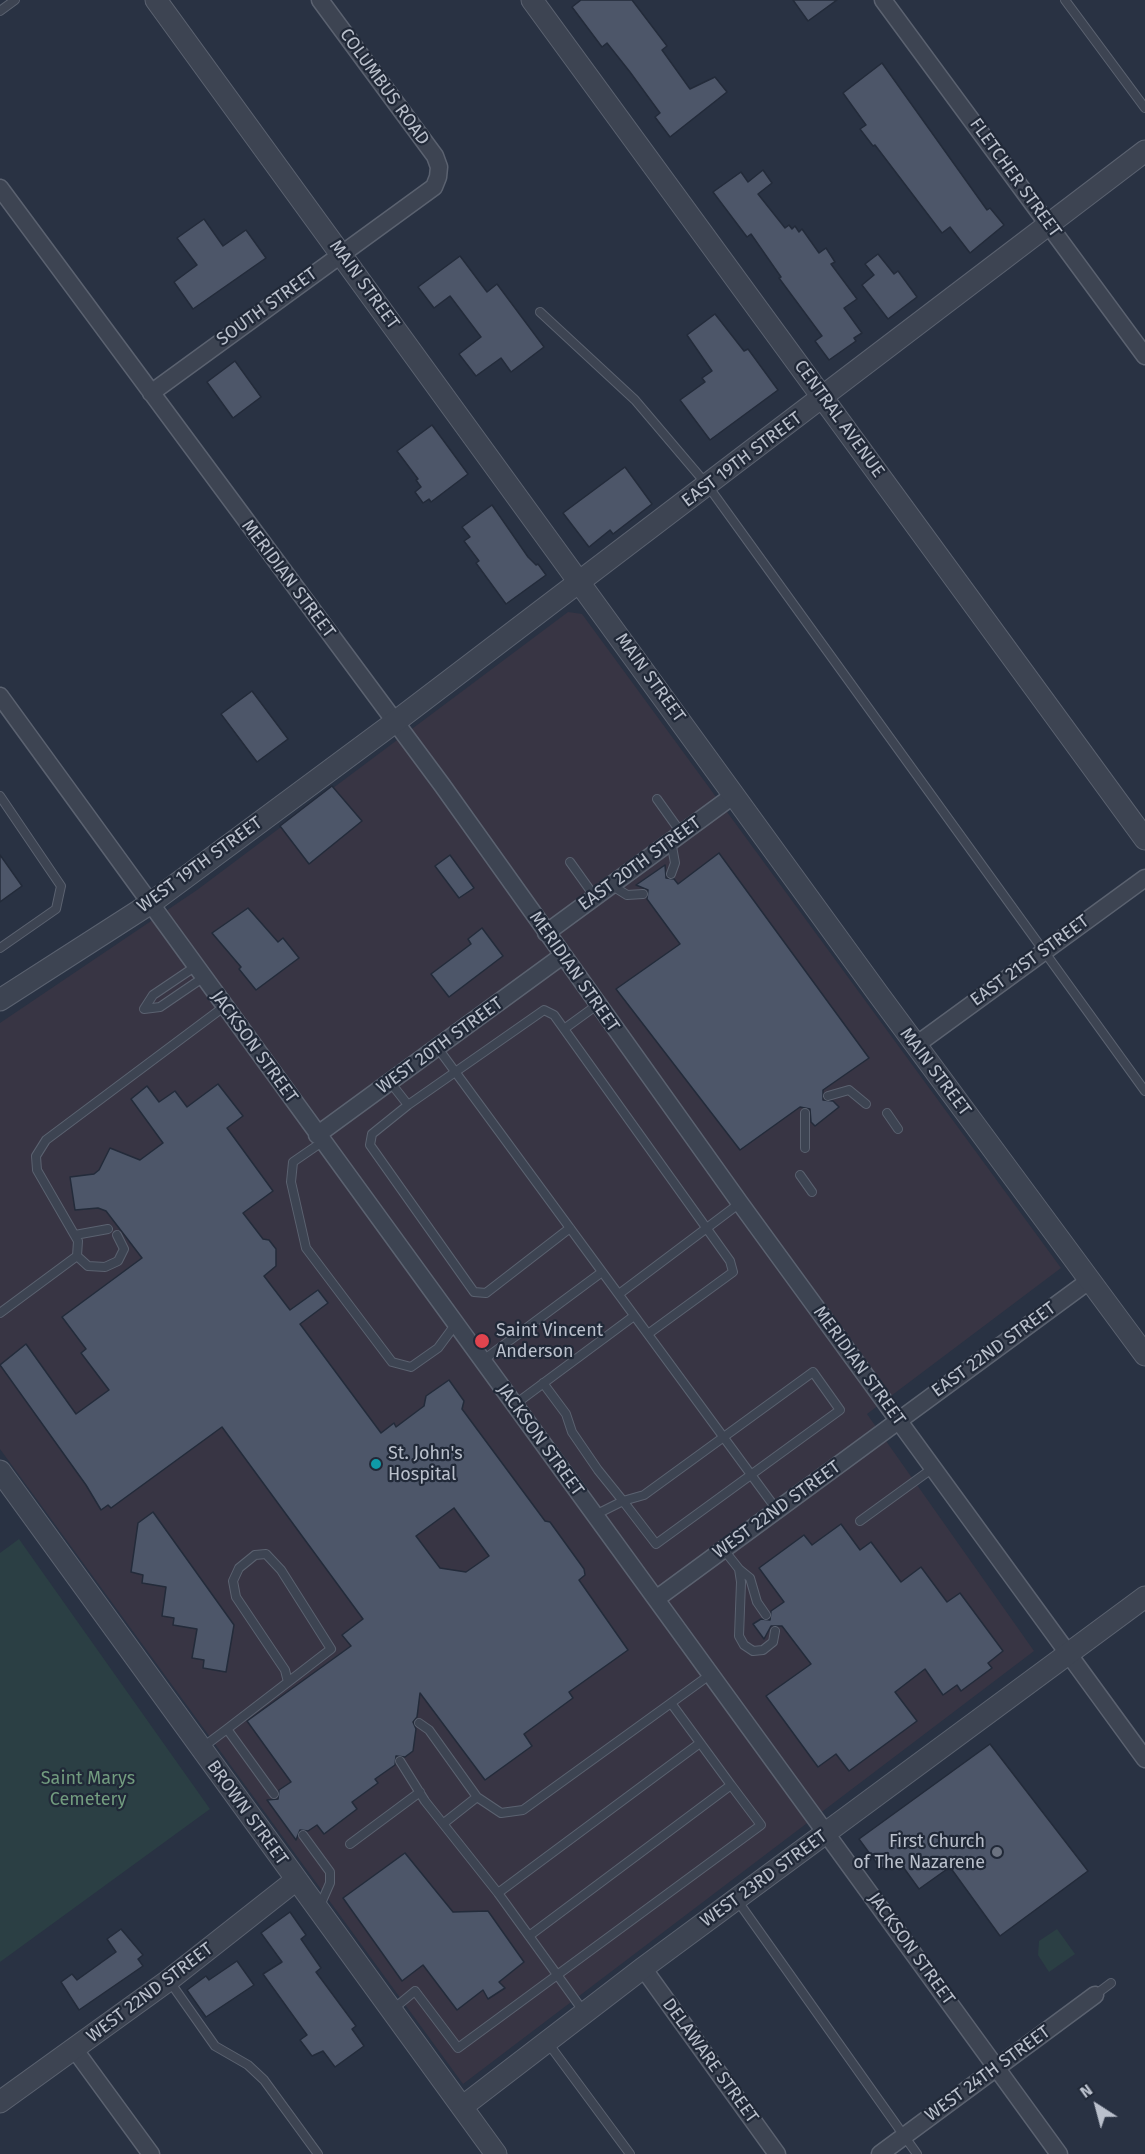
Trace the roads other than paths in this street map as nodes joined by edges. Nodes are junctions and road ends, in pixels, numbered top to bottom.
1 (15, 0) edge
2 (156, 0) edge
3 (320, 0) edge
4 (532, 0) edge
5 (883, 0) edge
6 (1065, 0) edge
7 (0, 11) edge
8 (1145, 108) edge
9 (1145, 151) edge
10 (438, 177) joint
11 (0, 188) edge
12 (1050, 225) junction
13 (341, 253) junction
14 (540, 312) dead end
15 (1145, 356) edge
16 (151, 393) junction
17 (824, 397) junction
18 (708, 486) junction
19 (581, 583) junction
20 (2, 703) edge
21 (395, 722) junction
22 (734, 795) junction
23 (0, 796) edge
24 (657, 799) dead end
25 (676, 838) junction
26 (1145, 839) edge
27 (570, 862) dead end
28 (671, 874) dead end
29 (1145, 878) edge
30 (611, 885) junction
31 (643, 894) dead end
32 (595, 897) junction
33 (151, 903) junction
34 (546, 933) junction
35 (0, 948) edge
36 (1045, 951) junction
37 (562, 956) junction
38 (200, 972) junction
39 (2, 994) edge
40 (597, 1005) junction
41 (225, 1006) junction
42 (564, 1029) junction
43 (916, 1045) junction
44 (437, 1047) junction
45 (455, 1072) junction
46 (390, 1082) junction
47 (1145, 1091) edge
48 (828, 1096) dead end
49 (866, 1104) dead end
50 (408, 1106) junction
51 (805, 1113) dead end
52 (887, 1113) dead end
53 (898, 1129) dead end
54 (320, 1139) junction
55 (805, 1148) dead end
56 (800, 1175) dead end
57 (812, 1192) dead end
58 (740, 1203) junction
59 (570, 1228) junction
60 (706, 1228) junction
61 (108, 1229) dead end
62 (75, 1235) junction
63 (117, 1235) dead end
64 (77, 1256) junction
65 (603, 1272) junction
66 (1090, 1280) junction
67 (618, 1294) junction
68 (0, 1313) edge
69 (634, 1316) junction
70 (455, 1325) junction
71 (648, 1334) junction
72 (1145, 1355) edge
73 (482, 1362) junction
74 (543, 1383) junction
75 (513, 1405) junction
76 (898, 1420) junction
77 (723, 1437) junction
78 (933, 1468) junction
79 (0, 1472) edge
80 (751, 1475) junction
81 (623, 1501) junction
82 (777, 1510) junction
83 (595, 1515) junction
84 (860, 1521) dead end
85 (724, 1550) junction
86 (739, 1569) junction
87 (1145, 1598) edge
88 (656, 1599) junction
89 (766, 1615) dead end
90 (775, 1631) dead end
91 (1068, 1654) junction
92 (711, 1674) junction
93 (288, 1682) junction
94 (670, 1703) junction
95 (419, 1723) dead end
96 (227, 1729) junction
97 (700, 1743) junction
98 (200, 1749) junction
99 (1145, 1760) edge
100 (400, 1761) dead end
101 (731, 1785) junction
102 (420, 1792) junction
103 (274, 1794) dead end
104 (477, 1797) junction
105 (444, 1823) junction
106 (828, 1833) junction
107 (303, 1834) dead end
108 (350, 1844) dead end
109 (296, 1880) junction
110 (498, 1893) junction
111 (737, 1899) junction
112 (318, 1911) junction
113 (529, 1936) junction
114 (643, 1968) junction
115 (558, 1976) junction
116 (169, 1980) junction
117 (1111, 1983) dead end
118 (1095, 1995) joint
119 (391, 2010) junction
120 (585, 2013) junction
121 (547, 2042) junction
122 (75, 2050) junction
123 (997, 2068) junction
124 (0, 2102) edge
125 (462, 2107) junction
126 (904, 2136) junction
127 (151, 2154) edge
128 (318, 2154) edge
129 (496, 2154) edge
130 (630, 2154) edge
131 (777, 2154) edge
132 (880, 2154) edge
133 (917, 2154) edge
134 (1059, 2154) edge

1 - 7 lane
2 - 13 street, MAIN STREET
3 - 10 street, COLUMBUS ROAD
4 - 17 street, CENTRAL AVENUE
5 - 12 street, FLETCHER STREET
6 - 8 lane
9 - 12 street, EAST 19TH STREET
10 - 13 street, SOUTH STREET
11 - 16 street, MERIDIAN STREET
12 - 15 street, FLETCHER STREET
12 - 17 street, EAST 19TH STREET
13 - 16 street, SOUTH STREET
13 - 19 street, MAIN STREET
14 - 18 lane
16 - 21 street, MERIDIAN STREET
17 - 18 street, EAST 19TH STREET
17 - 26 street, CENTRAL AVENUE
18 - 19 street, EAST 19TH STREET
18 - 36 lane
19 - 21 street, EAST 19TH STREET
19 - 22 street, MAIN STREET
20 - 33 street, JACKSON STREET
21 - 33 street, WEST 19TH STREET
21 - 34 street, MERIDIAN STREET
22 - 25 street, EAST 20TH STREET
22 - 43 street, MAIN STREET
23 - 35 lane
24 - 25 lane
25 - 28 lane
25 - 30 street, EAST 20TH STREET
27 - 32 lane
29 - 36 street, EAST 21ST STREET
30 - 31 lane
30 - 32 street, EAST 20TH STREET
32 - 34 street, EAST 20TH STREET
33 - 38 street, JACKSON STREET
33 - 39 street, WEST 19TH STREET
34 - 37 street, MERIDIAN STREET
36 - 43 street, EAST 21ST STREET
36 - 47 lane
37 - 40 street, MERIDIAN STREET
37 - 44 street, WEST 20TH STREET
38 - 38 lane
38 - 41 street, JACKSON STREET
40 - 42 lane
40 - 58 street, MERIDIAN STREET
41 - 54 street, JACKSON STREET
41 - 62 lane
42 - 45 lane
42 - 60 lane
43 - 66 street, MAIN STREET
44 - 45 lane
44 - 46 street, WEST 20TH STREET
45 - 50 lane
45 - 59 lane
46 - 50 lane
46 - 54 street, WEST 20TH STREET
48 - 49 lane
50 - 59 lane
51 - 55 lane
52 - 53 lane
54 - 70 street, JACKSON STREET
54 - 70 lane
56 - 57 lane
58 - 60 lane
58 - 76 street, MERIDIAN STREET
59 - 65 lane
60 - 67 lane
60 - 71 lane
61 - 62 lane
62 - 64 lane
63 - 64 lane
64 - 68 lane
65 - 67 lane
65 - 73 lane
66 - 72 street, MAIN STREET
66 - 76 street, EAST 22ND STREET
67 - 69 lane
69 - 71 lane
69 - 74 lane
70 - 73 street, JACKSON STREET
71 - 77 lane
73 - 75 street, JACKSON STREET
74 - 75 lane
74 - 81 lane
75 - 83 street, JACKSON STREET
76 - 78 street, MERIDIAN STREET
76 - 82 street, WEST 22ND STREET
77 - 80 lane
77 - 80 lane
77 - 81 lane
78 - 84 lane
78 - 91 street, MERIDIAN STREET
79 - 98 street, BROWN STREET
80 - 81 lane
80 - 82 lane
81 - 83 lane
82 - 85 street, WEST 22ND STREET
83 - 88 street, JACKSON STREET
85 - 86 lane
85 - 88 street, WEST 22ND STREET
86 - 89 lane
86 - 90 lane
87 - 91 street, WEST 23RD STREET
88 - 92 street, JACKSON STREET
91 - 99 street, MERIDIAN STREET
91 - 106 street, WEST 23RD STREET
92 - 94 lane
92 - 106 street, JACKSON STREET
93 - 93 lane
93 - 96 lane
94 - 97 lane
94 - 104 lane
95 - 104 lane
96 - 98 lane
96 - 103 lane
97 - 101 lane
97 - 110 lane
98 - 109 street, BROWN STREET
100 - 102 lane
101 - 113 lane
101 - 115 lane
102 - 105 lane
102 - 108 lane
104 - 105 lane
105 - 110 lane
106 - 111 street, WEST 23RD STREET
106 - 123 street, JACKSON STREET
107 - 112 lane
109 - 112 street, BROWN STREET
109 - 116 street, WEST 22ND STREET
110 - 113 lane
111 - 114 street, WEST 23RD STREET
111 - 126 lane
112 - 119 street, BROWN STREET
113 - 115 lane
114 - 120 street, WEST 23RD STREET
114 - 131 street, DELAWARE STREET
115 - 119 lane
115 - 120 lane
116 - 122 street, WEST 22ND STREET
116 - 128 lane
117 - 118 lane
118 - 123 street, WEST 24TH STREET
119 - 125 street, BROWN STREET
120 - 121 street, WEST 23RD STREET
121 - 125 street, WEST 23RD STREET
121 - 130 lane
122 - 124 street, WEST 22ND STREET
122 - 127 street
123 - 126 street, WEST 24TH STREET
123 - 134 street, JACKSON STREET
125 - 129 street, BROWN STREET
126 - 132 street, WEST 24TH STREET
126 - 133 lane

